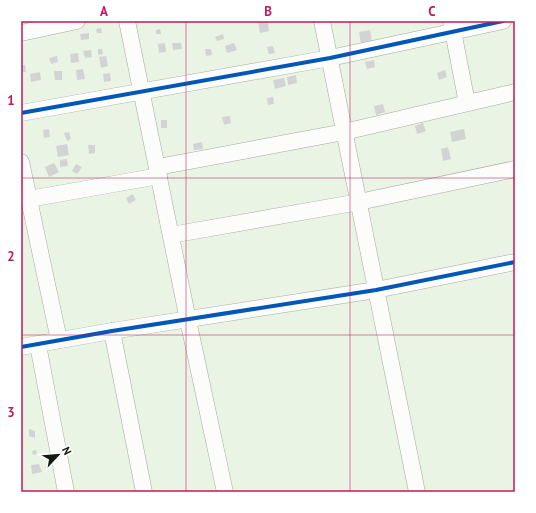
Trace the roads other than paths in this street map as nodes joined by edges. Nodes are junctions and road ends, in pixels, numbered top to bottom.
1 (78, 21) edge
2 (128, 21) edge
3 (322, 21) edge
4 (503, 21) edge
5 (452, 27) edge
6 (21, 33) edge
7 (330, 58) junction
8 (142, 92) junction
9 (515, 92) edge
10 (467, 103) junction
11 (21, 113) edge
12 (344, 132) junction
13 (21, 162) edge
14 (515, 168) edge
15 (158, 172) junction
16 (29, 199) junction
17 (359, 202) junction
18 (171, 235) junction
19 (515, 262) edge
20 (376, 290) junction
21 (188, 320) junction
22 (112, 331) junction
23 (60, 340) junction
24 (38, 345) junction
25 (21, 347) edge
26 (66, 492) edge
27 (144, 492) edge
28 (225, 492) edge
29 (417, 492) edge

1 - 6 street
2 - 8 street
3 - 7 street
4 - 5 street
5 - 7 street
5 - 10 street
7 - 8 street
7 - 12 street
8 - 11 street
8 - 15 street
9 - 10 street
10 - 12 street
12 - 15 street
12 - 17 street
13 - 16 street
14 - 17 street
15 - 16 street
15 - 18 street
16 - 23 street
17 - 18 street
17 - 20 street
18 - 21 street
19 - 20 street
20 - 21 street
20 - 29 street
21 - 22 street
21 - 28 street
22 - 23 street
22 - 27 street
23 - 24 street
24 - 25 street
24 - 26 street

